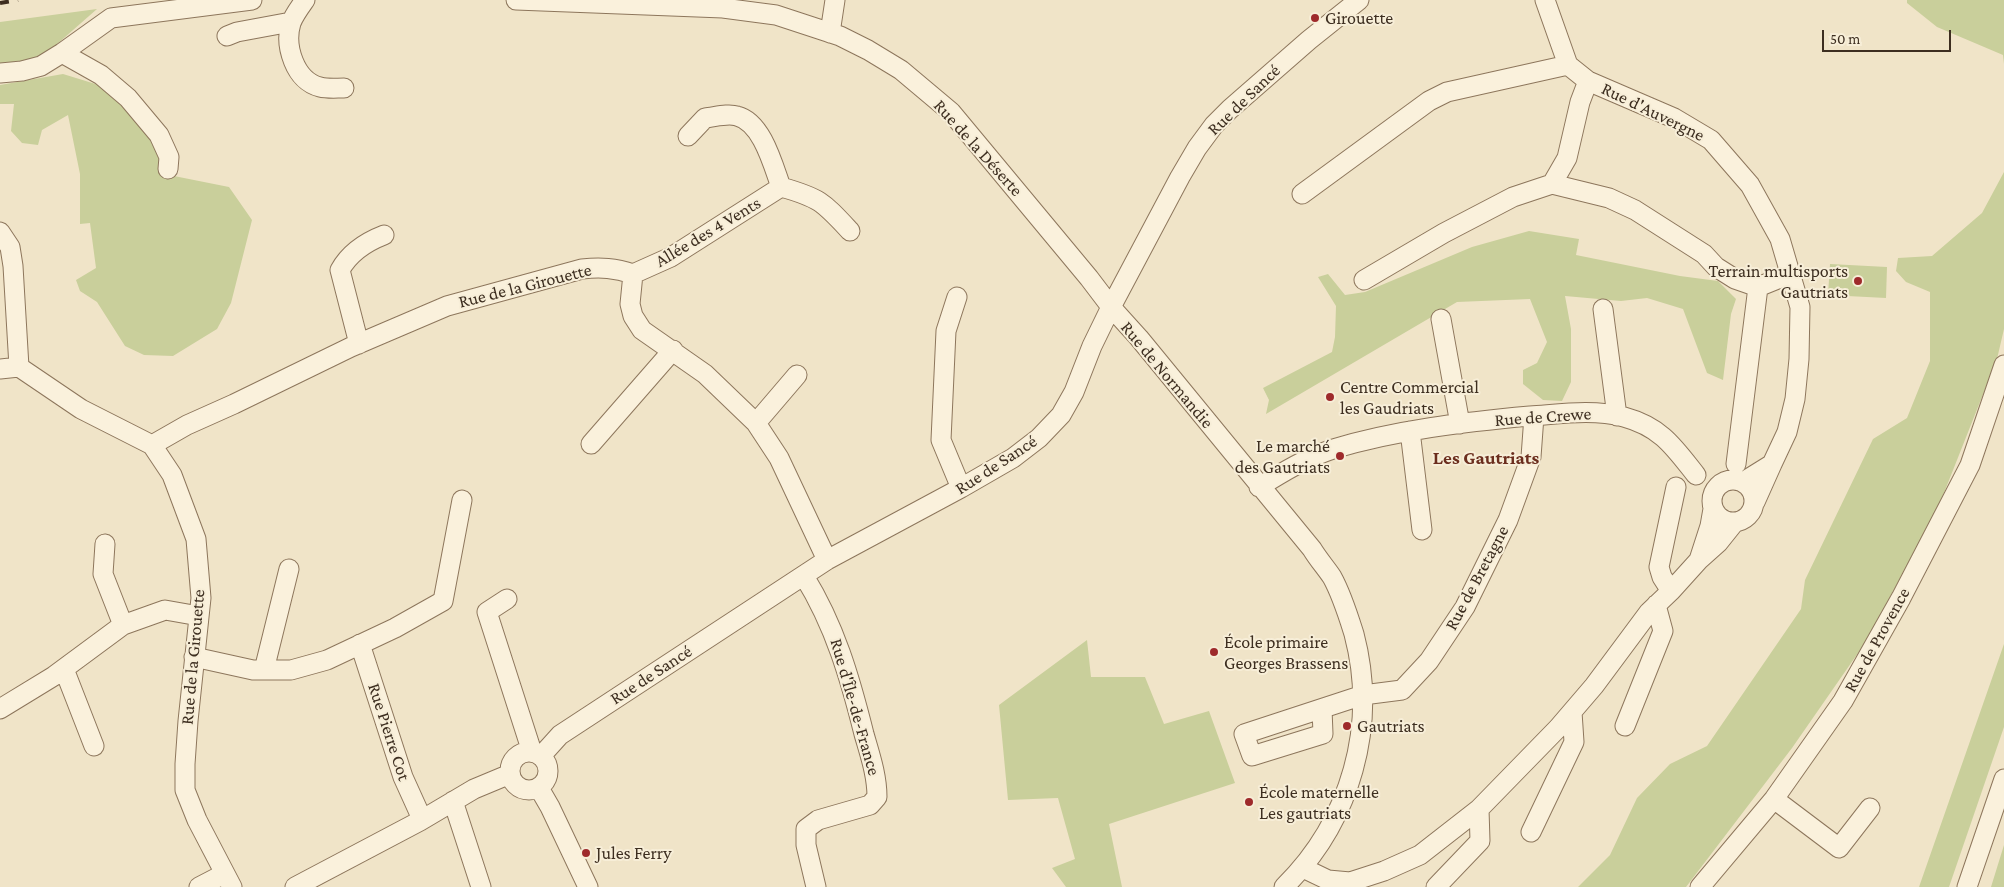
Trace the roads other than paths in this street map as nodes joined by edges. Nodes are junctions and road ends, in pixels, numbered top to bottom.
1 (252, 0) edge
2 (305, 0) edge
3 (516, 0) edge
4 (770, 0) edge
5 (835, 0) edge
6 (1359, 0) edge
7 (1545, 0) edge
8 (751, 11) junction
9 (291, 22) junction
10 (830, 33) junction
11 (227, 36) dead end
12 (62, 53) junction
13 (1568, 65) junction
14 (0, 73) edge
15 (1588, 81) junction
16 (344, 88) dead end
17 (688, 136) dead end
18 (168, 169) dead end
19 (1552, 184) junction
20 (782, 187) junction
21 (1302, 194) dead end
22 (850, 231) dead end
23 (0, 232) edge
24 (384, 235) dead end
25 (633, 274) junction
26 (1790, 274) junction
27 (1364, 280) dead end
28 (1758, 287) junction
29 (957, 297) dead end
30 (1111, 307) junction
31 (1603, 309) dead end
32 (1441, 319) dead end
33 (358, 344) junction
34 (672, 350) junction
35 (2004, 365) edge
36 (19, 367) junction
37 (0, 368) edge
38 (797, 375) dead end
39 (1534, 416) junction
40 (1617, 416) junction
41 (756, 423) junction
42 (1460, 424) junction
43 (1410, 431) junction
44 (591, 444) dead end
45 (152, 445) junction
46 (1736, 464) dead end
47 (1772, 464) junction
48 (1696, 475) junction
49 (1735, 481) junction
50 (1259, 487) junction
51 (1676, 487) dead end
52 (961, 488) junction
53 (462, 500) dead end
54 (1755, 502) junction
55 (1713, 505) junction
56 (1734, 523) junction
57 (1422, 530) dead end
58 (105, 544) dead end
59 (828, 560) junction
60 (1699, 560) junction
61 (289, 569) dead end
62 (804, 576) junction
63 (1671, 591) junction
64 (507, 598) dead end
65 (1656, 605) junction
66 (199, 616) junction
67 (123, 625) junction
68 (360, 644) junction
69 (194, 657) junction
70 (64, 669) junction
71 (264, 670) junction
72 (1363, 695) junction
73 (0, 709) edge
74 (1322, 709) dead end
75 (1572, 712) junction
76 (1625, 726) dead end
77 (94, 746) dead end
78 (536, 754) junction
79 (510, 774) junction
80 (2004, 779) edge
81 (538, 788) junction
82 (1774, 799) junction
83 (453, 801) junction
84 (1870, 808) dead end
85 (1480, 809) junction
86 (422, 819) junction
87 (1531, 832) dead end
88 (1303, 868) junction
89 (1387, 879) edge
90 (228, 881) edge
91 (199, 887) edge
92 (295, 887) edge
93 (481, 887) edge
94 (588, 887) edge
95 (816, 887) edge
96 (1284, 887) edge
97 (1436, 887) edge
98 (1700, 887) edge
99 (1967, 887) edge

1 - 12 street
2 - 9 street
3 - 8 street, Rue de la Déserte
4 - 8 street
5 - 10 street
6 - 30 street, Rue de Sancé
7 - 13 street
8 - 10 street, Rue de la Déserte
9 - 11 street
9 - 16 street
10 - 30 street, Rue de la Déserte
12 - 14 street
12 - 18 street
13 - 15 street, Rue d'Auvergne
13 - 21 street
15 - 19 street, Rue d'Auvergne
15 - 26 street, Rue d'Auvergne
17 - 20 street
19 - 27 street
19 - 28 street
20 - 22 street
20 - 25 street, Allée des 4 Vents
23 - 36 street
24 - 33 street
25 - 33 street, Rue de la Girouette
25 - 34 street
26 - 28 street
26 - 47 street, Rue d'Auvergne
28 - 46 street
29 - 52 street
30 - 50 street, Rue de Normandie
30 - 52 street, Rue de Sancé
31 - 40 street
32 - 42 street
33 - 45 street, Rue de la Girouette
34 - 41 street
34 - 44 street
35 - 82 street, Rue de Provence
36 - 37 street
36 - 45 street
38 - 41 street
39 - 40 street, Rue de Crewe
39 - 42 street, Rue de Crewe
39 - 72 street, Rue de Bretagne
40 - 48 street, Rue de Crewe
41 - 59 street
42 - 43 street, Rue de Crewe
43 - 50 street, Rue de Crewe
43 - 57 street
45 - 66 street, Rue de la Girouette
47 - 49 street
47 - 54 street, Rue d'Auvergne
48 - 49 street
48 - 55 street, Rue de Crewe
49 - 54 street
49 - 55 street
50 - 72 street, Rue de Normandie
51 - 63 street
52 - 59 street, Rue de Sancé
53 - 68 street
54 - 56 street
55 - 56 street
55 - 60 street
56 - 60 street
58 - 67 street
59 - 62 street, Rue de Sancé
60 - 63 street
61 - 71 street
62 - 78 street, Rue de Sancé
62 - 95 street, Rue d'Île-de-France
63 - 65 street
64 - 78 street
65 - 75 street
65 - 76 street
66 - 67 street
66 - 69 street, Rue de la Girouette
67 - 70 street
68 - 71 street
68 - 86 street, Rue Pierre Cot
69 - 71 street
69 - 90 street, Rue de la Girouette
70 - 73 street
70 - 77 street
72 - 74 street, Rue de Bretagne
72 - 88 street, Rue de Normandie
75 - 85 street
75 - 87 street
78 - 79 street
78 - 81 street
79 - 81 street
79 - 83 street
80 - 99 street
81 - 94 street
82 - 84 street
82 - 98 street, Rue de Provence
83 - 86 street
83 - 93 street
85 - 89 street
85 - 97 street
86 - 92 street
88 - 89 street
88 - 96 street, Rue de Normandie
90 - 91 street

